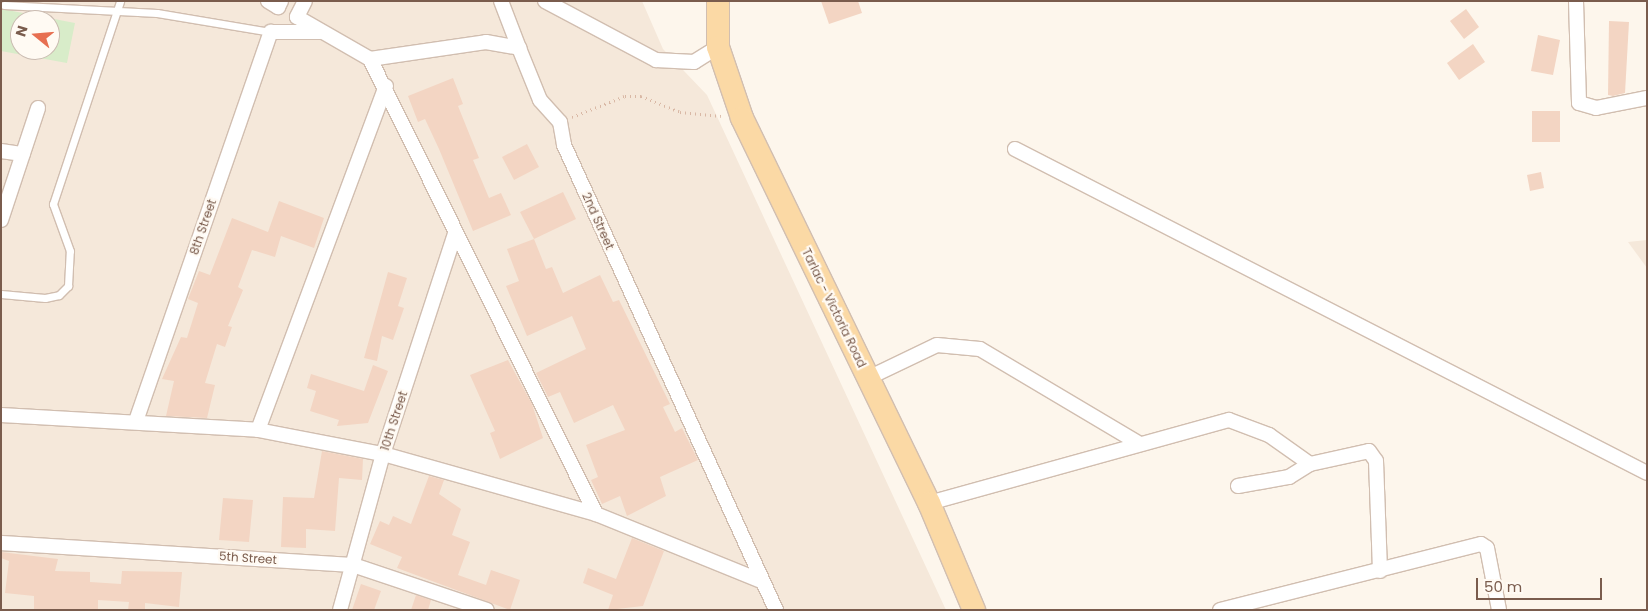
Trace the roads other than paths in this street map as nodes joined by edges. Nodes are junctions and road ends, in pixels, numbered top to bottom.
1 (120, 1) edge
2 (305, 1) edge
3 (502, 1) edge
4 (545, 1) edge
5 (718, 1) edge
6 (1576, 1) edge
7 (4, 5) dead end
8 (117, 13) junction
9 (271, 32) junction
10 (323, 32) junction
11 (718, 47) junction
12 (519, 48) junction
13 (370, 59) junction
14 (386, 86) junction
15 (1647, 98) edge
16 (38, 108) dead end
17 (1015, 149) dead end
18 (1, 152) edge
19 (23, 154) junction
20 (1, 220) edge
21 (455, 234) junction
22 (1, 294) edge
23 (868, 378) junction
24 (1, 415) edge
25 (136, 421) junction
26 (258, 430) junction
27 (1140, 444) junction
28 (383, 454) junction
29 (1310, 464) junction
30 (1647, 473) edge
31 (1238, 486) dead end
32 (929, 504) junction
33 (596, 514) junction
34 (1, 542) edge
35 (353, 565) junction
36 (1380, 571) junction
37 (761, 581) junction
38 (340, 610) edge
39 (487, 610) edge
40 (776, 610) edge
41 (974, 610) edge
42 (1220, 610) edge
43 (1499, 610) edge

1 - 8 lane
2 - 10 street
3 - 12 street
4 - 11 street
5 - 11 main road, Tarlac - Victoria Road
6 - 15 street
7 - 8 lane
8 - 9 lane
8 - 22 lane
9 - 10 street
9 - 25 street, 8th Street
10 - 13 street
11 - 23 main road, Tarlac - Victoria Road
12 - 13 street
12 - 37 street, 2nd Street
13 - 14 street
14 - 21 street
14 - 26 street
16 - 19 street
17 - 30 street
18 - 19 street
19 - 20 street
21 - 28 street, 10th Street
21 - 33 street
23 - 27 street
23 - 32 main road, Tarlac - Victoria Road
24 - 25 street
25 - 26 street
26 - 28 street
27 - 29 street
27 - 32 street
28 - 33 street
28 - 35 street, 10th Street
29 - 31 street
29 - 36 street
32 - 41 main road, Tarlac - Victoria Road
33 - 37 street
34 - 35 street, 5th Street
35 - 38 street, 10th Street
35 - 39 street, 5th Street
36 - 42 street
36 - 43 street
37 - 40 street, 2nd Street

